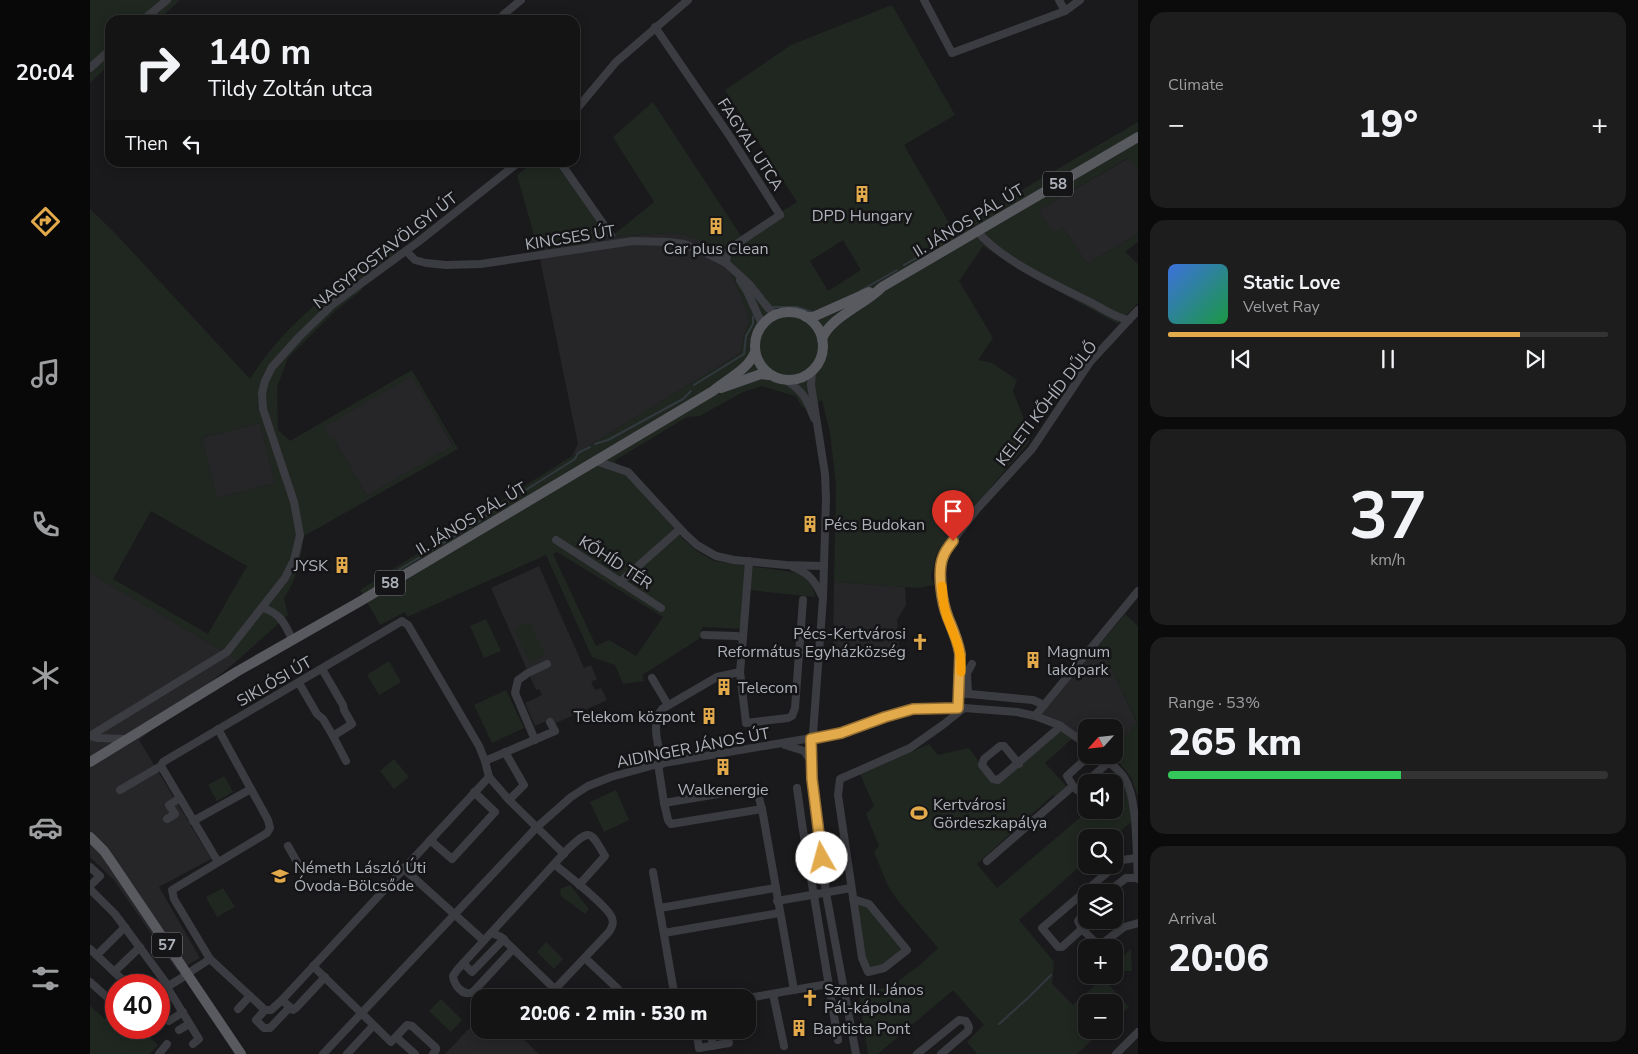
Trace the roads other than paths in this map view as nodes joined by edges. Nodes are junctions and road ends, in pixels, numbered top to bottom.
1 (167, 0) edge
2 (521, 0) edge
3 (688, 0) edge
4 (924, 0) edge
5 (1059, 0) edge
6 (1080, 0) edge
7 (1065, 11) junction
8 (150, 15) edge
9 (508, 15) edge
10 (655, 27) junction
11 (105, 54) edge
12 (90, 68) edge
13 (580, 99) edge
14 (1138, 137) edge
15 (513, 167) edge
16 (563, 167) edge
17 (977, 231) junction
18 (611, 235) dead end
19 (406, 251) junction
20 (726, 263) junction
21 (735, 272) junction
22 (882, 287) junction
23 (1138, 310) edge
24 (781, 313) junction
25 (806, 317) junction
26 (1128, 320) junction
27 (762, 324) junction
28 (822, 340) junction
29 (755, 352) junction
30 (812, 371) junction
31 (769, 375) junction
32 (787, 381) junction
33 (713, 391) junction
34 (818, 427) junction
35 (596, 461) junction
36 (680, 529) junction
37 (556, 540) dead end
38 (749, 561) junction
39 (786, 564) junction
40 (824, 566) junction
41 (620, 582) junction
42 (1138, 591) edge
43 (823, 598) junction
44 (803, 600) dead end
45 (263, 608) junction
46 (661, 608) dead end
47 (704, 635) dead end
48 (743, 638) junction
49 (292, 639) junction
50 (547, 664) dead end
51 (972, 664) dead end
52 (322, 669) junction
53 (740, 672) junction
54 (652, 678) dead end
55 (298, 683) junction
56 (963, 694) junction
57 (668, 705) junction
58 (1044, 705) junction
59 (961, 708) junction
60 (1036, 716) junction
61 (550, 722) dead end
62 (1061, 726) junction
63 (218, 729) junction
64 (90, 736) edge
65 (333, 736) junction
66 (1078, 738) edge
67 (127, 739) junction
68 (811, 739) junction
69 (535, 740) junction
70 (780, 744) junction
71 (505, 752) junction
72 (346, 760) dead end
73 (486, 761) junction
74 (811, 761) junction
75 (90, 762) edge
76 (660, 764) junction
77 (1019, 764) junction
78 (1080, 764) edge
79 (1107, 764) edge
80 (1111, 764) edge
81 (162, 767) junction
82 (489, 777) junction
83 (1073, 786) junction
84 (797, 788) dead end
85 (251, 789) junction
86 (120, 790) dead end
87 (474, 792) junction
88 (180, 798) junction
89 (509, 800) junction
90 (664, 803) junction
91 (762, 809) junction
92 (168, 819) dead end
93 (193, 821) junction
94 (537, 828) junction
95 (90, 837) edge
96 (430, 840) junction
97 (288, 846) dead end
98 (564, 854) junction
99 (1136, 858) junction
100 (987, 861) dead end
101 (218, 862) junction
102 (554, 864) junction
103 (90, 867) edge
104 (403, 868) junction
105 (301, 869) dead end
106 (653, 872) dead end
107 (1138, 878) edge
108 (1094, 884) edge
109 (1118, 884) edge
110 (579, 885) junction
111 (90, 887) edge
112 (775, 888) junction
113 (851, 888) junction
114 (826, 893) junction
115 (814, 895) junction
116 (1078, 897) edge
117 (853, 899) junction
118 (777, 901) junction
119 (660, 908) junction
120 (779, 913) junction
121 (456, 915) junction
122 (1138, 923) edge
123 (125, 927) junction
124 (1123, 928) edge
125 (1082, 929) joint
126 (1121, 929) edge
127 (492, 933) junction
128 (664, 933) junction
129 (504, 939) junction
130 (484, 940) junction
131 (140, 946) junction
132 (90, 949) edge
133 (513, 949) junction
134 (97, 955) junction
135 (585, 958) junction
136 (210, 959) junction
137 (463, 963) junction
138 (312, 966) junction
139 (114, 972) joint
140 (186, 973) junction
141 (160, 974) edge
142 (325, 977) junction
143 (90, 982) edge
144 (828, 984) junction
145 (170, 985) edge
146 (555, 989) joint
147 (618, 989) edge
148 (673, 989) edge
149 (794, 990) junction
150 (170, 992) edge
151 (773, 994) junction
152 (105, 996) edge
153 (250, 996) junction
154 (756, 997) edge
155 (282, 1000) junction
156 (290, 1007) junction
157 (238, 1009) dead end
158 (265, 1010) junction
159 (182, 1012) junction
160 (362, 1012) junction
161 (170, 1020) edge
162 (189, 1024) junction
163 (373, 1026) junction
164 (179, 1030) dead end
165 (1138, 1032) edge
166 (396, 1037) junction
167 (698, 1039) edge
168 (712, 1039) edge
169 (727, 1039) edge
170 (838, 1040) dead end
171 (167, 1044) dead end
172 (193, 1044) dead end
173 (713, 1046) junction
174 (784, 1046) dead end
175 (158, 1054) edge
176 (241, 1054) edge
177 (323, 1054) edge
178 (347, 1054) edge
179 (416, 1054) edge
180 (433, 1054) edge
181 (856, 1054) edge
182 (917, 1054) edge
183 (941, 1054) edge
184 (1116, 1054) edge

1 - 8 street
2 - 9 street
3 - 10 street
4 - 7 street
5 - 7 street
6 - 7 street
10 - 13 street
10 - 20 street, FAGYAL UTCA
11 - 12 street
14 - 17 main road, II. JÁNOS PÁL ÚT / 58
15 - 19 street, NAGYPOSTAVÖLGYI ÚT
16 - 18 street
17 - 22 main road, II. JÁNOS PÁL ÚT / 58
17 - 26 street
19 - 20 street, KINCSES ÚT
19 - 45 street, NAGYPOSTAVÖLGYI ÚT
20 - 21 street, KINCSES ÚT
21 - 24 street
21 - 27 street
22 - 25 main road, 58
22 - 28 main road, II. JÁNOS PÁL ÚT / 58
23 - 26 street, KELETI KŐHÍD DŰLŐ
24 - 25 main road, 58
24 - 27 main road
25 - 28 main road
26 - 56 street, KELETI KŐHÍD DŰLŐ
27 - 29 main road, 58
28 - 30 main road, 58
29 - 31 main road
29 - 33 main road, 58
30 - 32 main road
30 - 34 street
31 - 32 main road, 58
31 - 33 main road, 58
32 - 34 street
33 - 35 main road, II. JÁNOS PÁL ÚT / 58
34 - 40 street
35 - 36 street
35 - 49 main road, II. JÁNOS PÁL ÚT / 58
36 - 38 street
36 - 41 street
37 - 41 street, KŐHÍD TÉR
38 - 39 street
38 - 48 street
39 - 40 street
39 - 43 street
40 - 43 street
41 - 46 street, KŐHÍD TÉR
42 - 58 street
43 - 68 street
44 - 53 street
45 - 49 street
45 - 64 street
47 - 48 street
48 - 53 street
49 - 67 main road, II. JÁNOS PÁL ÚT / 58
50 - 69 street
51 - 56 street
52 - 55 street, SIKLÓSI ÚT
52 - 65 street
52 - 73 street, SIKLÓSI ÚT
53 - 57 street
54 - 57 street
55 - 63 street, SIKLÓSI ÚT
55 - 65 street
56 - 58 street
56 - 59 street, KELETI KŐHÍD DŰLŐ
57 - 76 street
58 - 60 street
59 - 60 street, AIDINGER JÁNOS ÚT
59 - 68 street, AIDINGER JÁNOS ÚT
59 - 113 street
60 - 62 street, AIDINGER JÁNOS ÚT
61 - 69 street
62 - 66 street, AIDINGER JÁNOS ÚT
62 - 77 street
63 - 81 street, SIKLÓSI ÚT
63 - 85 street
64 - 67 street
65 - 72 street
67 - 75 main road, II. JÁNOS PÁL ÚT / 58
68 - 70 street, AIDINGER JÁNOS ÚT
68 - 74 street
69 - 71 street
70 - 74 street
70 - 76 street, AIDINGER JÁNOS ÚT
71 - 73 street
71 - 89 street
73 - 82 street
74 - 114 street
76 - 90 street
76 - 94 street, AIDINGER JÁNOS ÚT
77 - 77 street
78 - 83 street
79 - 83 street
80 - 99 street
81 - 86 street, SIKLÓSI ÚT
81 - 88 street
82 - 87 street
82 - 89 street
83 - 100 street
84 - 115 street
85 - 93 street
85 - 101 street
87 - 96 street
87 - 96 street
88 - 92 street
88 - 93 street
89 - 94 street
90 - 91 street
90 - 91 street
91 - 112 street
93 - 101 street
94 - 98 street
94 - 121 street, AIDINGER JÁNOS ÚT
95 - 140 main road, 57
96 - 104 street
97 - 105 street
98 - 102 street
98 - 110 street
99 - 107 street
99 - 108 street
101 - 136 street
102 - 110 street
102 - 127 street
103 - 111 street
104 - 121 street
104 - 138 street
106 - 119 street
107 - 109 street
110 - 135 street
111 - 123 street
112 - 118 street
112 - 119 street
113 - 114 street
113 - 117 street
114 - 115 street
114 - 181 street
115 - 118 street
115 - 144 street
116 - 125 street
117 - 117 street
118 - 120 street
119 - 128 street
120 - 128 street
120 - 149 street
121 - 130 street
121 - 160 street, AIDINGER JÁNOS ÚT
122 - 124 street
123 - 131 street
123 - 134 street
125 - 126 street
127 - 129 street
127 - 130 street
128 - 148 street
129 - 133 street
129 - 137 street
130 - 137 street
131 - 139 street
131 - 141 street
132 - 134 street
133 - 137 street
133 - 146 street
134 - 139 street
135 - 146 street
135 - 147 street
136 - 140 street
136 - 153 street
138 - 142 street
138 - 155 street
140 - 145 street
140 - 176 main road, 57
142 - 156 street
142 - 160 street
143 - 152 street
144 - 149 street
144 - 170 street
149 - 151 street
150 - 159 street
151 - 154 street
151 - 174 street
153 - 157 street
153 - 158 street
155 - 156 street
155 - 158 street
156 - 158 street
159 - 161 street
159 - 162 street
160 - 163 street
160 - 177 street, AIDINGER JÁNOS ÚT
162 - 164 street
162 - 172 street
163 - 166 street
163 - 178 street
165 - 184 street
166 - 179 street
166 - 180 street
167 - 173 street
168 - 173 street
169 - 173 street
171 - 175 street
182 - 183 street

